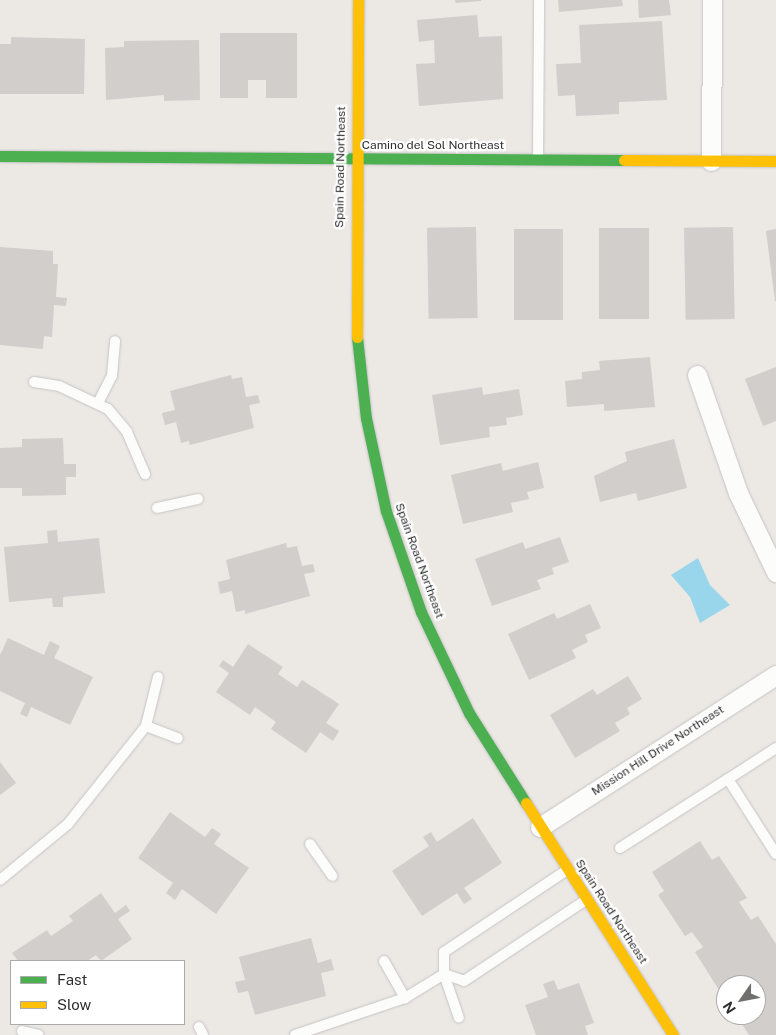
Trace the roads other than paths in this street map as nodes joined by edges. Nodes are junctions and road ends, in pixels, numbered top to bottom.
1 (358, 0) edge
2 (539, 0) edge
3 (712, 0) edge
4 (0, 156) edge
5 (355, 159) junction
6 (538, 160) junction
7 (711, 161) junction
8 (776, 161) edge
9 (115, 341) dead end
10 (696, 375) dead end
11 (34, 382) dead end
12 (98, 403) junction
13 (145, 474) dead end
14 (198, 499) dead end
15 (157, 508) dead end
16 (776, 572) edge
17 (776, 675) edge
18 (158, 677) dead end
19 (146, 726) junction
20 (178, 738) dead end
21 (776, 748) edge
22 (728, 779) junction
23 (540, 827) junction
24 (310, 844) dead end
25 (620, 848) dead end
26 (776, 854) edge
27 (567, 870) junction
28 (332, 876) dead end
29 (0, 880) edge
30 (587, 900) junction
31 (384, 961) dead end
32 (444, 974) junction
33 (405, 998) junction
34 (458, 1018) dead end
35 (22, 1031) dead end
36 (39, 1035) edge
37 (295, 1035) edge
38 (673, 1035) edge

1 - 5 street, Spain Road Northeast
2 - 6 lane
3 - 7 street
4 - 5 street, Camino del Sol Northeast
5 - 6 street, Camino del Sol Northeast
5 - 23 street, Spain Road Northeast
6 - 7 street, Camino del Sol Northeast
7 - 8 street, Camino del Sol Northeast
9 - 12 lane
10 - 16 street
11 - 12 lane
12 - 13 lane
14 - 15 lane
17 - 23 street, Mission Hill Drive Northeast
18 - 19 lane
19 - 20 lane
19 - 29 lane
21 - 22 lane
22 - 25 lane
22 - 26 lane
23 - 27 street, Spain Road Northeast
24 - 28 lane
27 - 30 street, Spain Road Northeast
27 - 32 lane
30 - 32 lane
30 - 38 street, Spain Road Northeast
31 - 33 lane
32 - 33 lane
32 - 34 lane
33 - 37 lane
35 - 36 lane

